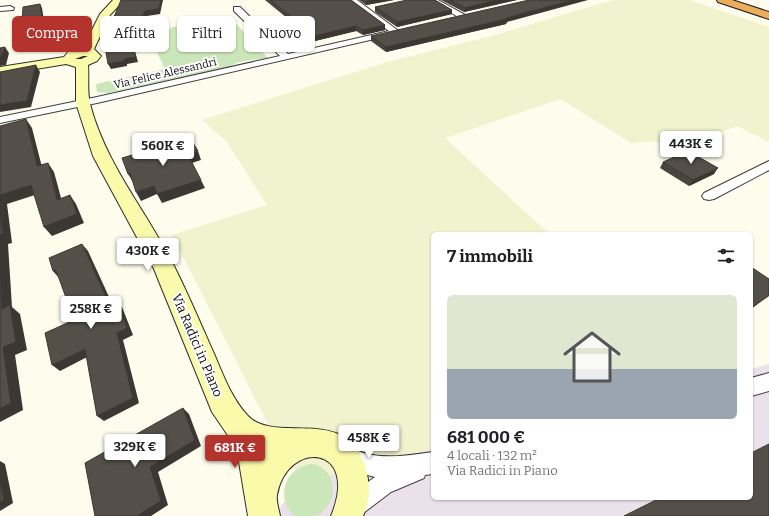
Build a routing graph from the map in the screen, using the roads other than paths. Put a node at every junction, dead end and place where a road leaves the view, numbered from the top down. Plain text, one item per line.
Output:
1 (119, 0) edge
2 (353, 0) edge
3 (433, 0) edge
4 (722, 0) edge
5 (735, 0) edge
6 (10, 8) dead end
7 (0, 9) edge
8 (237, 9) dead end
9 (769, 11) edge
10 (769, 16) edge
11 (448, 20) edge
12 (286, 57) junction
13 (78, 58) junction
14 (0, 71) edge
15 (83, 103) junction
16 (0, 120) edge
17 (769, 165) edge
18 (709, 196) dead end
19 (769, 382) edge
20 (753, 386) edge
21 (239, 427) junction
22 (324, 446) junction
23 (431, 464) edge
24 (431, 465) edge
25 (263, 509) edge
26 (349, 513) edge

1 - 13 street, Via Radici in Piano
2 - 12 street, Via Felice Alessandri
3 - 11 street
4 - 10 highway
5 - 9 highway
6 - 7 street
8 - 12 street
12 - 15 street, Via Felice Alessandri
13 - 14 street
13 - 15 street, Via Radici in Piano
15 - 16 street, Via Felice Alessandri
15 - 21 street, Via Radici in Piano
17 - 18 street
19 - 20 street
21 - 22 street, Via Radici in Piano
21 - 25 street, Via Radici in Piano
22 - 23 street
22 - 25 street, Via Radici in Piano
22 - 26 street
24 - 26 street

